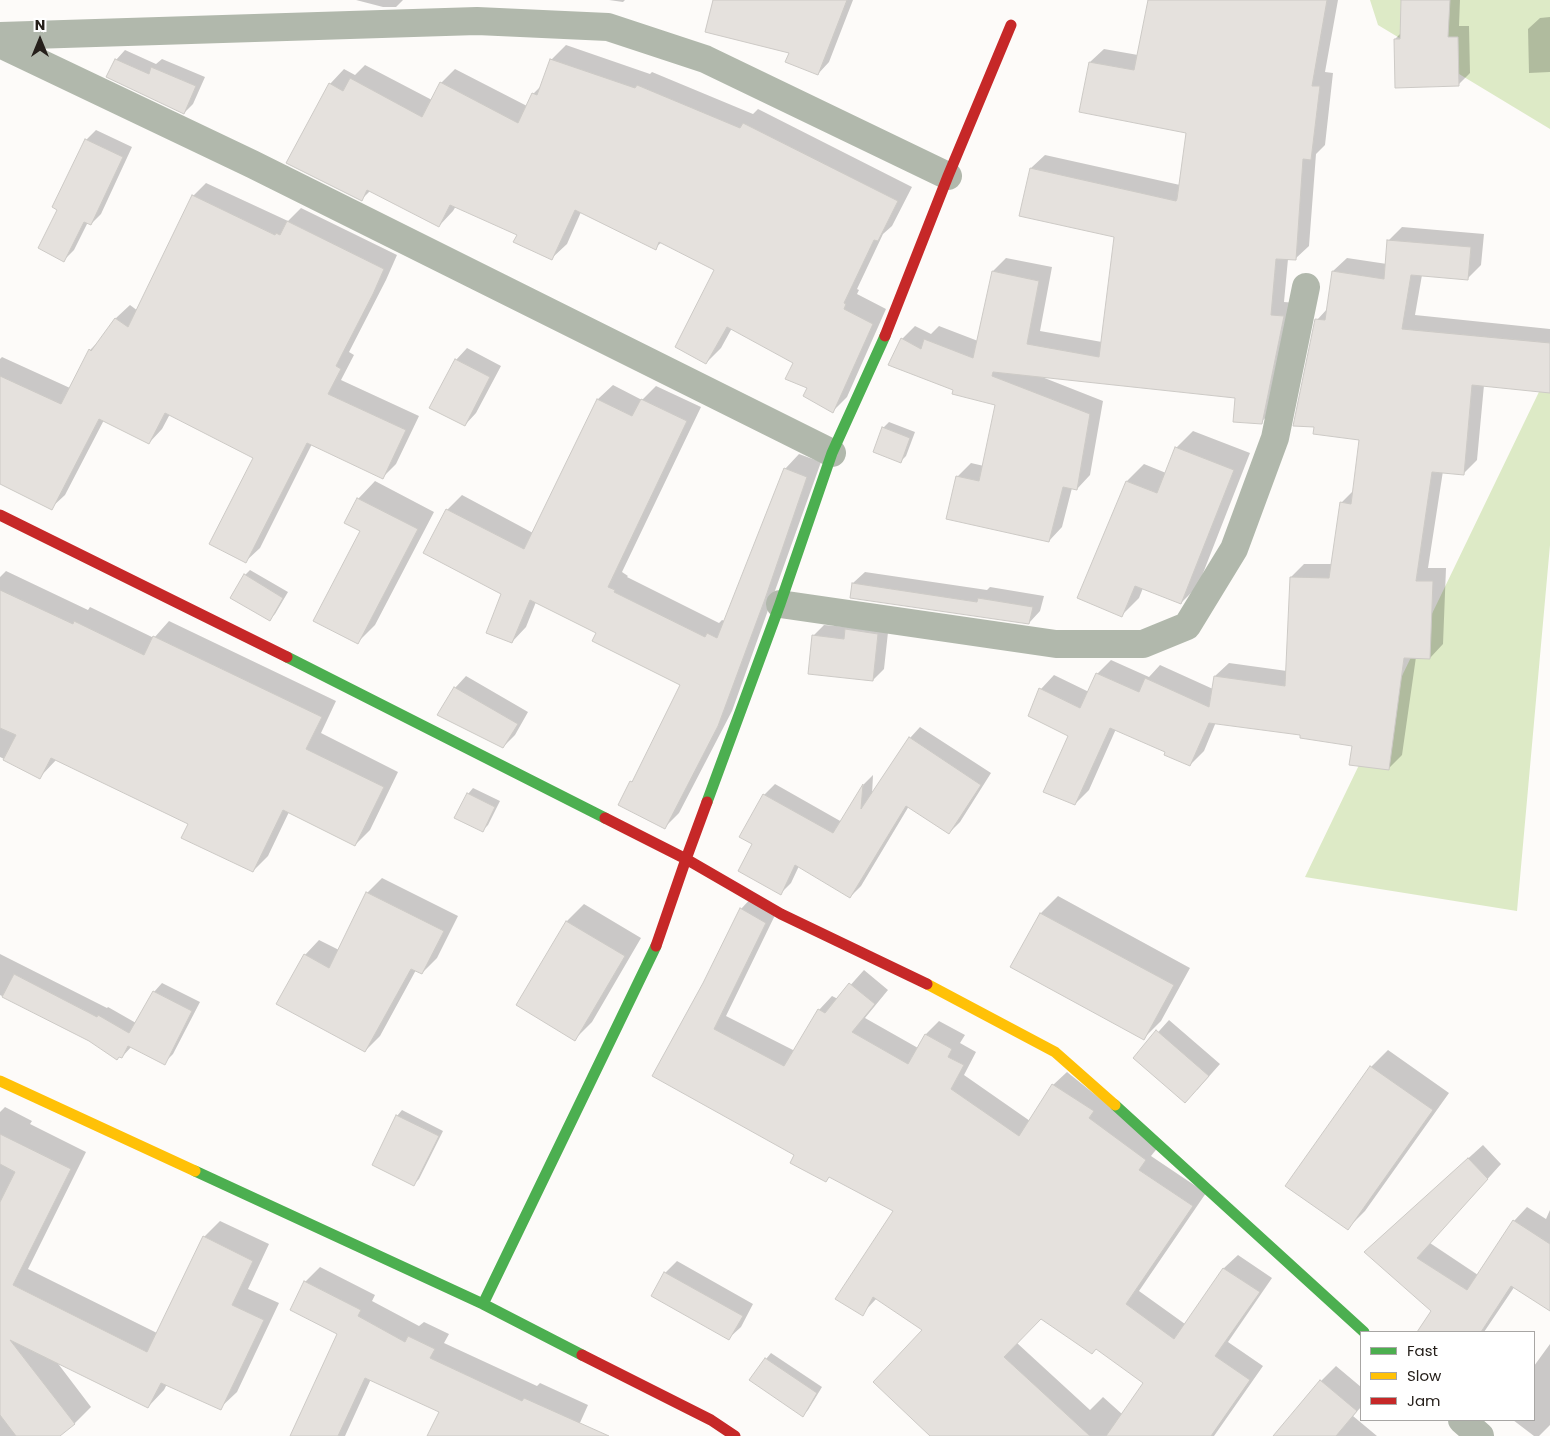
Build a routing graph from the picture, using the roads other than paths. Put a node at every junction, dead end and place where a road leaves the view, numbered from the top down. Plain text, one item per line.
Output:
1 (1011, 25) dead end
2 (0, 36) edge
3 (0, 44) edge
4 (948, 176) junction
5 (1306, 287) dead end
6 (832, 454) junction
7 (0, 515) edge
8 (780, 604) junction
9 (686, 859) junction
10 (0, 1081) edge
11 (483, 1304) junction
12 (1363, 1331) edge
13 (1463, 1421) edge
14 (735, 1436) edge
15 (1480, 1436) edge

1 - 4 street
2 - 4 street
3 - 6 street
4 - 6 street
5 - 8 street
6 - 8 street
7 - 9 street
8 - 9 street
9 - 11 street
9 - 12 street
10 - 11 street
11 - 14 street
13 - 15 street

